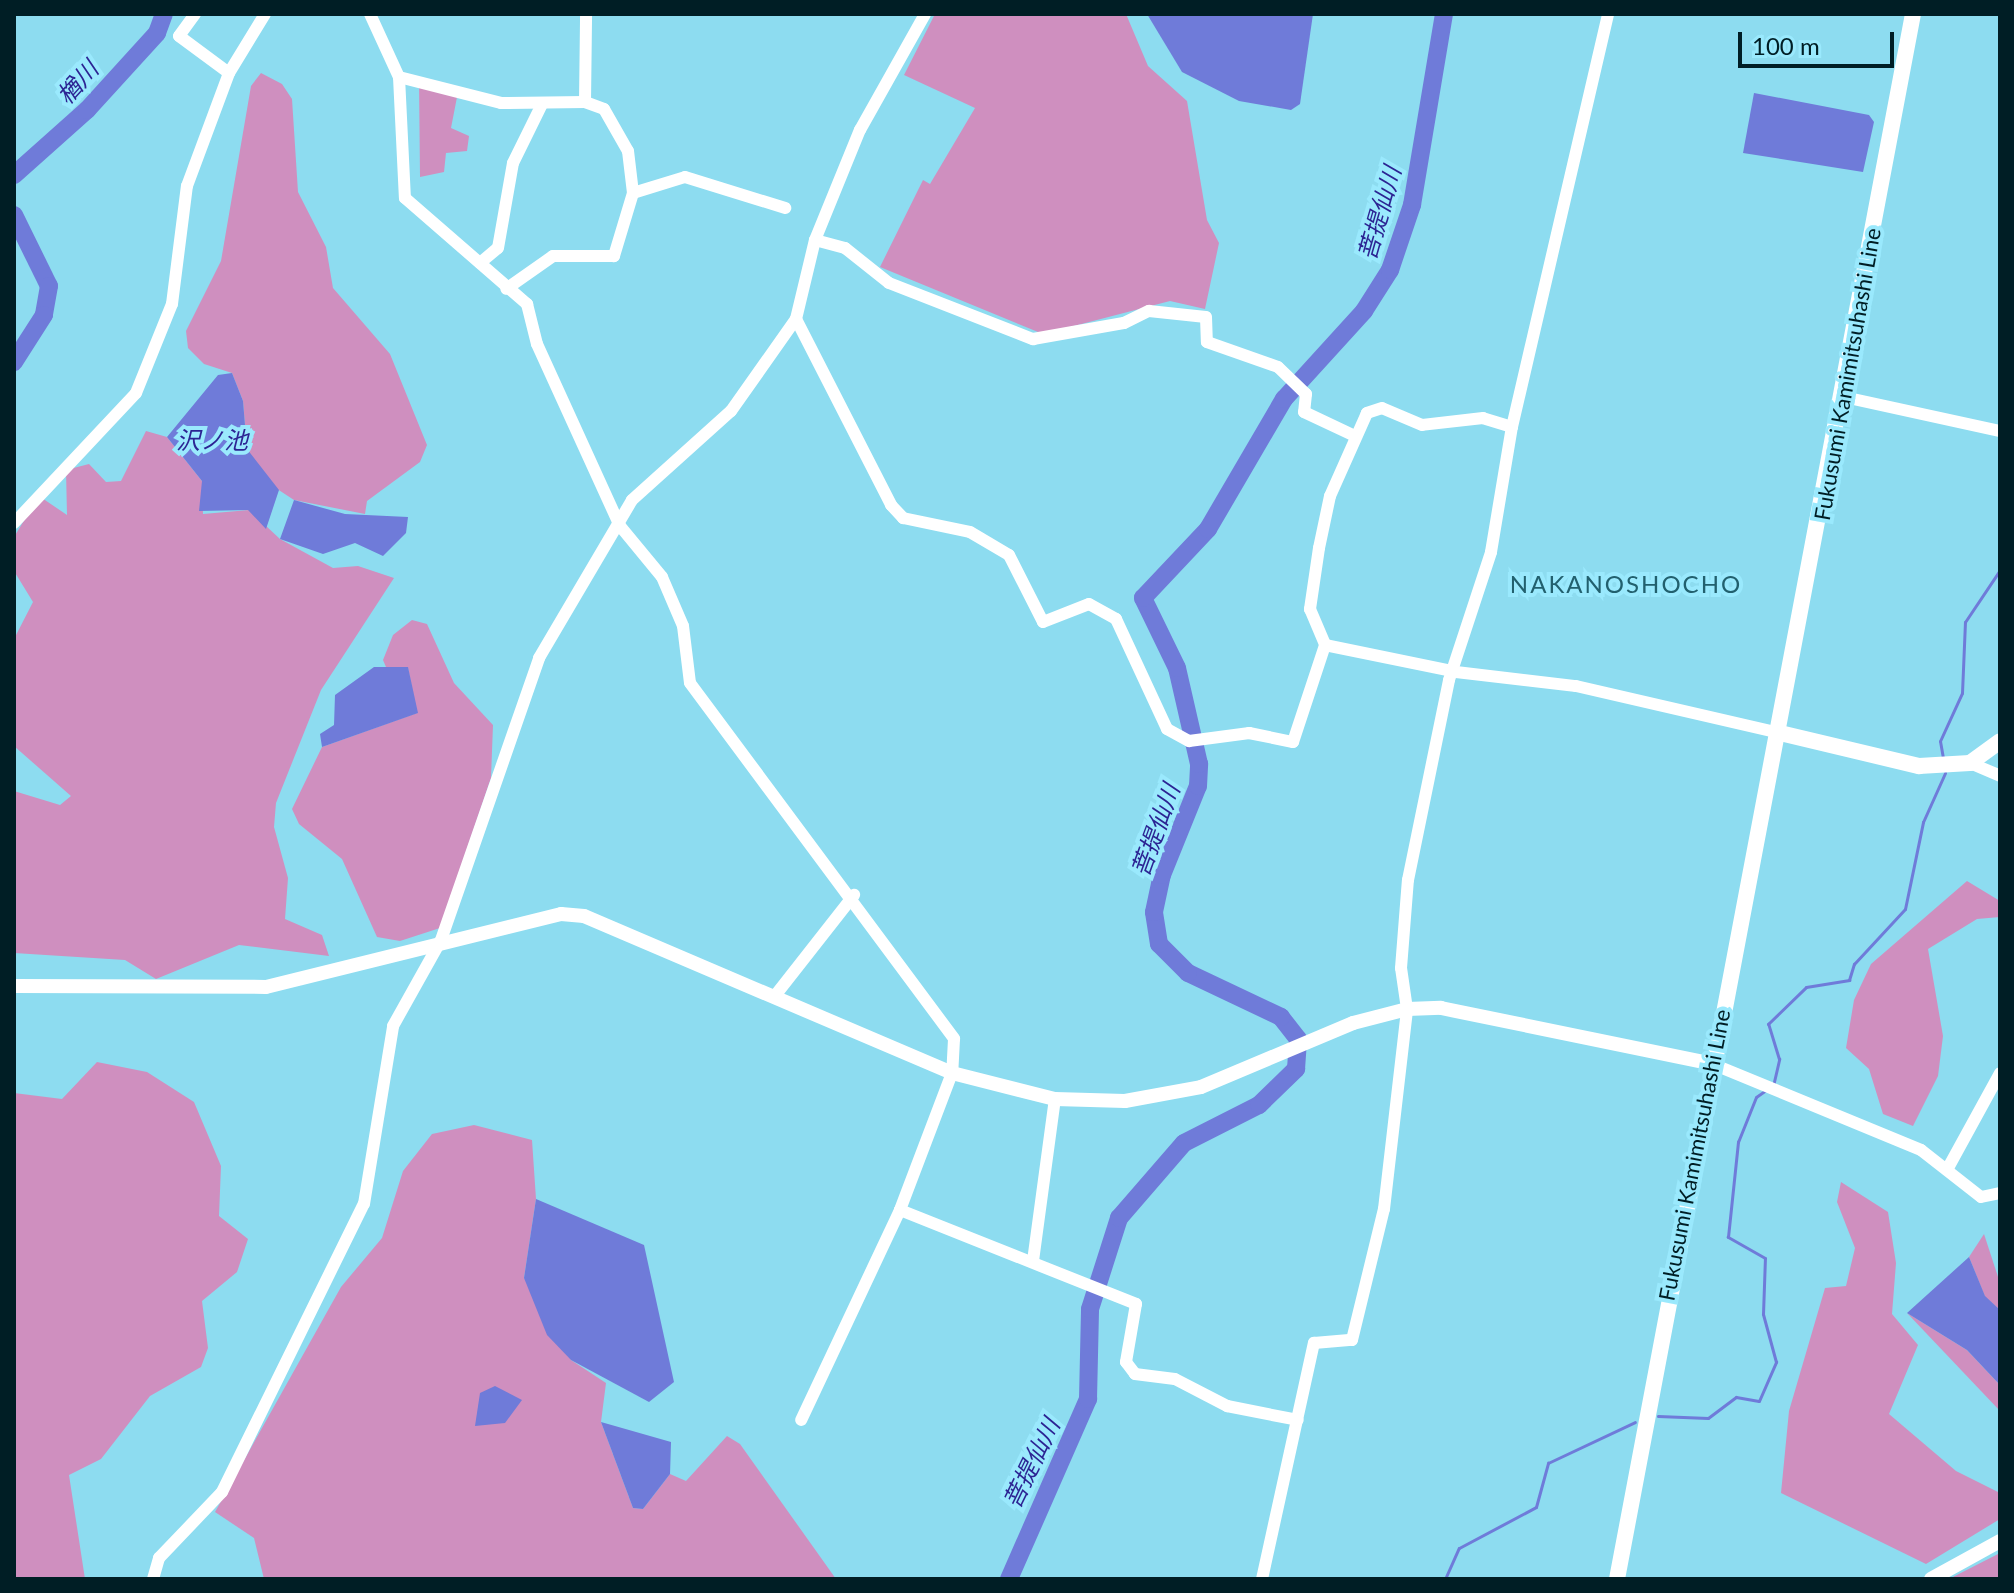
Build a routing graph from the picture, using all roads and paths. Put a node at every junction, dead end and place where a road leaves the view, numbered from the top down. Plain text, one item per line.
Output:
1 (195, 14) edge
2 (265, 14) edge
3 (370, 14) edge
4 (586, 14) edge
5 (925, 14) edge
6 (1608, 14) edge
7 (1913, 14) edge
8 (229, 73) junction
9 (399, 77) junction
10 (585, 102) junction
11 (541, 106) junction
12 (633, 193) junction
13 (785, 208) dead end
14 (815, 240) junction
15 (480, 263) junction
16 (506, 289) junction
17 (796, 319) junction
18 (1844, 397) junction
19 (1512, 427) junction
20 (2000, 431) edge
21 (1355, 436) junction
22 (14, 523) edge
23 (620, 526) junction
24 (1325, 645) junction
25 (1456, 672) junction
26 (1780, 733) junction
27 (2000, 741) edge
28 (1970, 763) junction
29 (2000, 776) edge
30 (854, 895) junction
31 (441, 940) junction
32 (14, 986) edge
33 (774, 997) junction
34 (1407, 1009) junction
35 (1710, 1063) junction
36 (952, 1073) junction
37 (2000, 1073) edge
38 (1055, 1099) junction
39 (1948, 1168) junction
40 (2000, 1193) edge
41 (900, 1210) junction
42 (1033, 1261) junction
43 (801, 1420) dead end
44 (1298, 1420) junction
45 (2000, 1541) edge
46 (153, 1579) edge
47 (1262, 1579) edge
48 (1617, 1579) edge
49 (1931, 1579) edge

1 - 8 street
2 - 8 street
3 - 9 street
4 - 10 street
5 - 14 street
6 - 19 street
7 - 18 main road, Fukusumi Kamimitsuhashi Line
8 - 22 street
9 - 11 street
9 - 15 street
10 - 11 street
10 - 12 street
11 - 15 street
12 - 13 street
12 - 16 street
14 - 17 street
14 - 21 street
15 - 16 street
16 - 23 street
17 - 23 street
17 - 24 street
18 - 20 street
18 - 26 main road, Fukusumi Kamimitsuhashi Line
19 - 21 street
19 - 25 street
21 - 24 street
23 - 30 street
23 - 31 street
24 - 25 street
25 - 26 street
25 - 34 street
26 - 28 main road
26 - 35 main road, Fukusumi Kamimitsuhashi Line
27 - 28 main road
28 - 29 street
30 - 33 street
30 - 36 street
31 - 32 street
31 - 33 street
31 - 46 street
33 - 36 street
34 - 35 street
34 - 38 street
34 - 44 street
35 - 39 street
35 - 48 main road, Fukusumi Kamimitsuhashi Line
36 - 38 street
36 - 41 street
37 - 39 street
38 - 42 street
39 - 40 street
41 - 42 street
41 - 43 street
42 - 44 street
44 - 47 street
45 - 49 street

